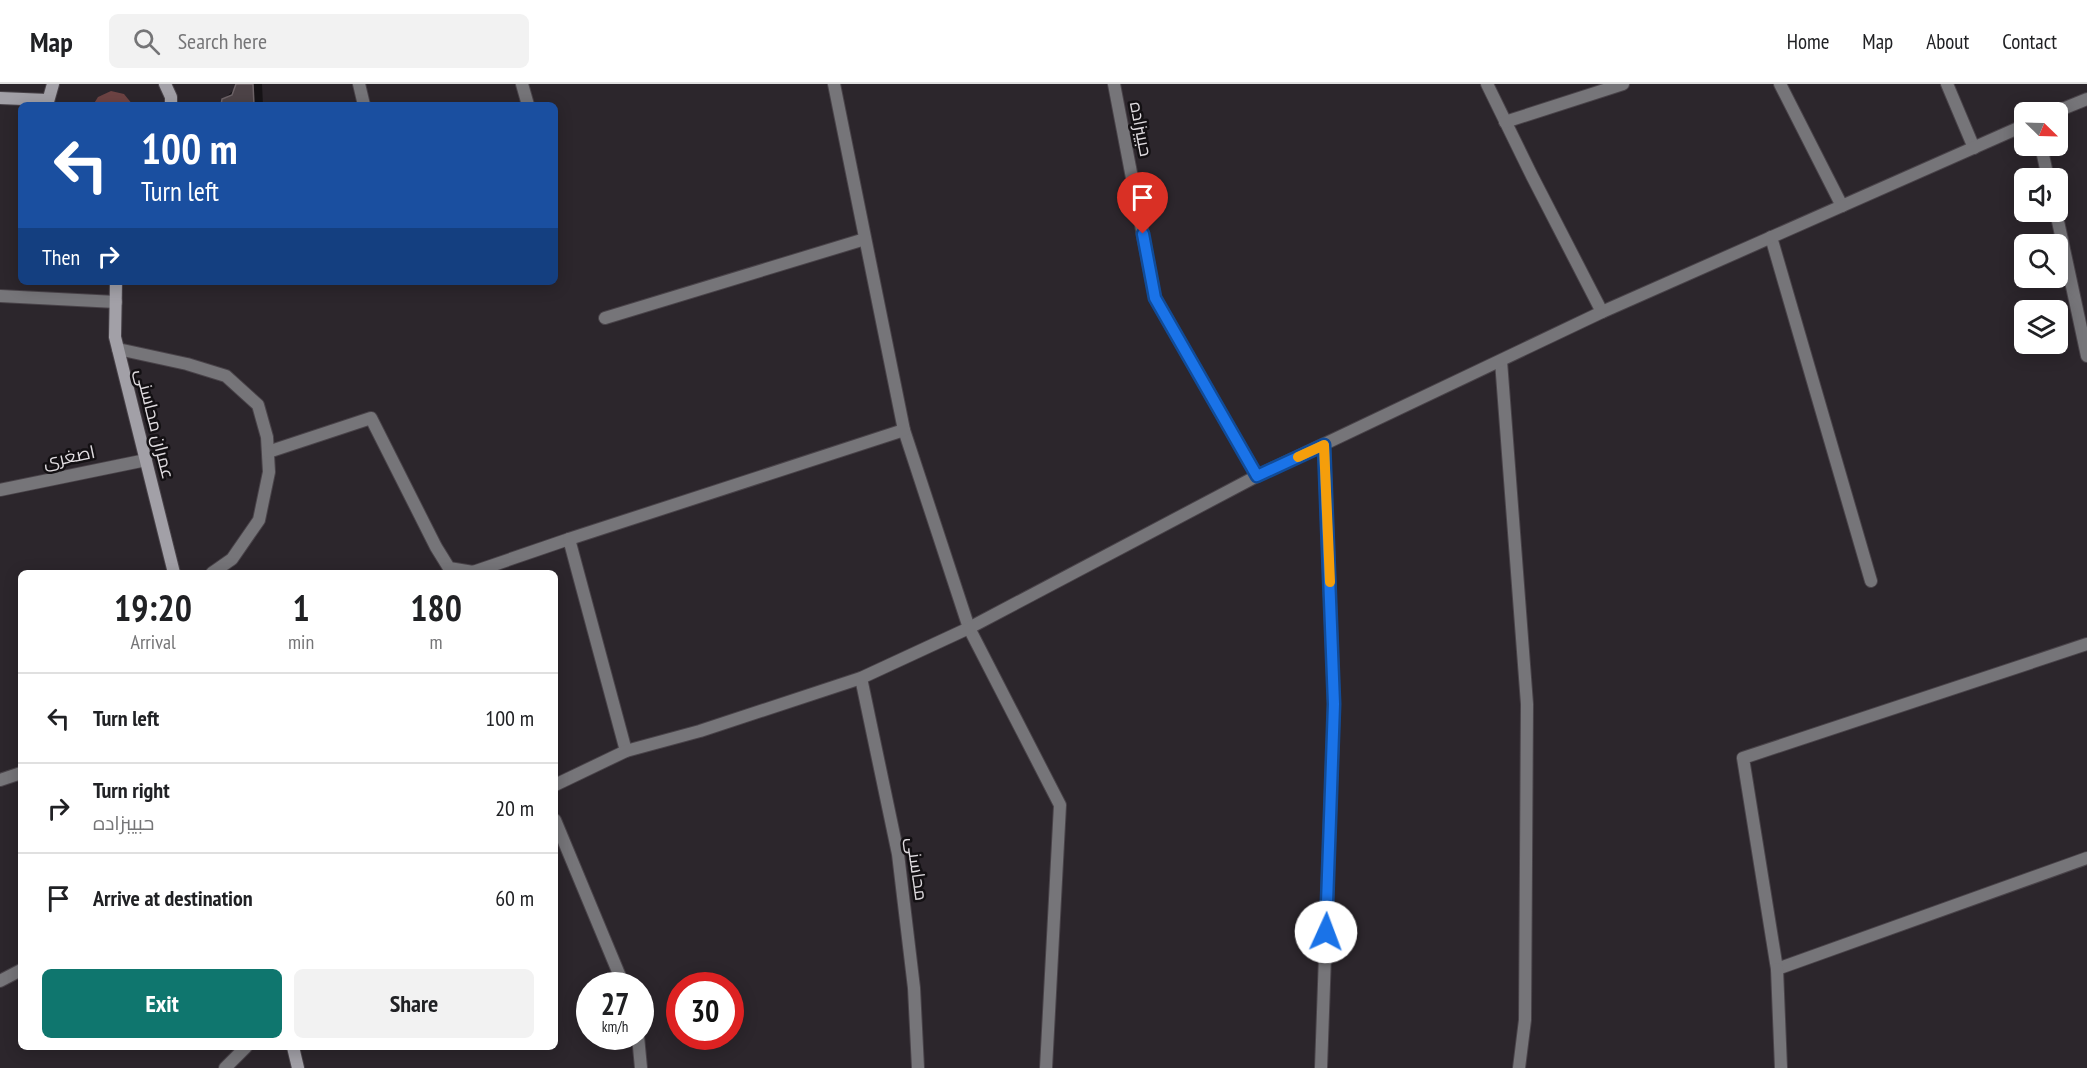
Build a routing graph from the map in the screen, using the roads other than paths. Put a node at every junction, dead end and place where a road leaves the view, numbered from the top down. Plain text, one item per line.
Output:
1 (53, 84) edge
2 (165, 84) edge
3 (358, 84) edge
4 (522, 84) edge
5 (834, 84) edge
6 (1114, 84) edge
7 (1487, 84) edge
8 (1623, 84) edge
9 (1780, 84) edge
10 (1947, 84) edge
11 (0, 98) edge
12 (2087, 99) edge
13 (47, 102) edge
14 (171, 102) edge
15 (363, 102) edge
16 (527, 102) edge
17 (2068, 107) edge
18 (1505, 122) junction
19 (2014, 130) edge
20 (1974, 148) junction
21 (1842, 206) junction
22 (2058, 222) edge
23 (1771, 237) junction
24 (865, 239) junction
25 (116, 285) edge
26 (0, 296) edge
27 (116, 302) junction
28 (1602, 312) junction
29 (605, 318) dead end
30 (118, 349) junction
31 (2087, 356) edge
32 (1501, 361) junction
33 (904, 430) junction
34 (1324, 445) junction
35 (268, 452) junction
36 (146, 460) junction
37 (1257, 476) junction
38 (0, 490) edge
39 (569, 539) junction
40 (173, 570) edge
41 (216, 570) edge
42 (461, 570) edge
43 (479, 570) edge
44 (1871, 581) dead end
45 (969, 628) junction
46 (2087, 644) edge
47 (861, 678) junction
48 (626, 751) junction
49 (18, 774) edge
50 (0, 780) edge
51 (558, 784) edge
52 (558, 827) edge
53 (2087, 858) edge
54 (1778, 969) junction
55 (18, 972) edge
56 (618, 972) edge
57 (0, 981) edge
58 (243, 1050) edge
59 (294, 1050) edge
60 (639, 1050) edge
61 (225, 1068) edge
62 (298, 1068) edge
63 (641, 1068) edge
64 (918, 1068) edge
65 (1046, 1068) edge
66 (1322, 1068) edge
67 (1520, 1068) edge
68 (1781, 1068) edge

1 - 13 street
2 - 14 street
3 - 15 street
4 - 16 street
5 - 24 street
6 - 37 street, حبیبزاده
7 - 18 street
8 - 18 street
9 - 21 street
10 - 20 street
11 - 13 street
12 - 17 street
18 - 28 street
19 - 20 street
20 - 21 street
21 - 23 street
22 - 31 street
23 - 28 street
23 - 44 street
24 - 29 street
24 - 33 street
25 - 27 street, عمران محاسنی
26 - 27 street
27 - 30 street, عمران محاسنی
28 - 32 street
30 - 35 street
30 - 36 street, عمران محاسنی
32 - 34 street
32 - 67 street
33 - 39 street
33 - 45 street
34 - 37 street
34 - 66 street
35 - 41 street
35 - 42 street
36 - 38 street, اصغری
36 - 40 street, عمران محاسنی
37 - 45 street
39 - 43 street
39 - 48 street
45 - 47 street
45 - 65 street
46 - 54 street
47 - 48 street
47 - 64 street, محاسنی
48 - 51 street
49 - 50 street
52 - 56 street
53 - 54 street
54 - 68 street
55 - 57 street
58 - 61 street
59 - 62 street
60 - 63 street

